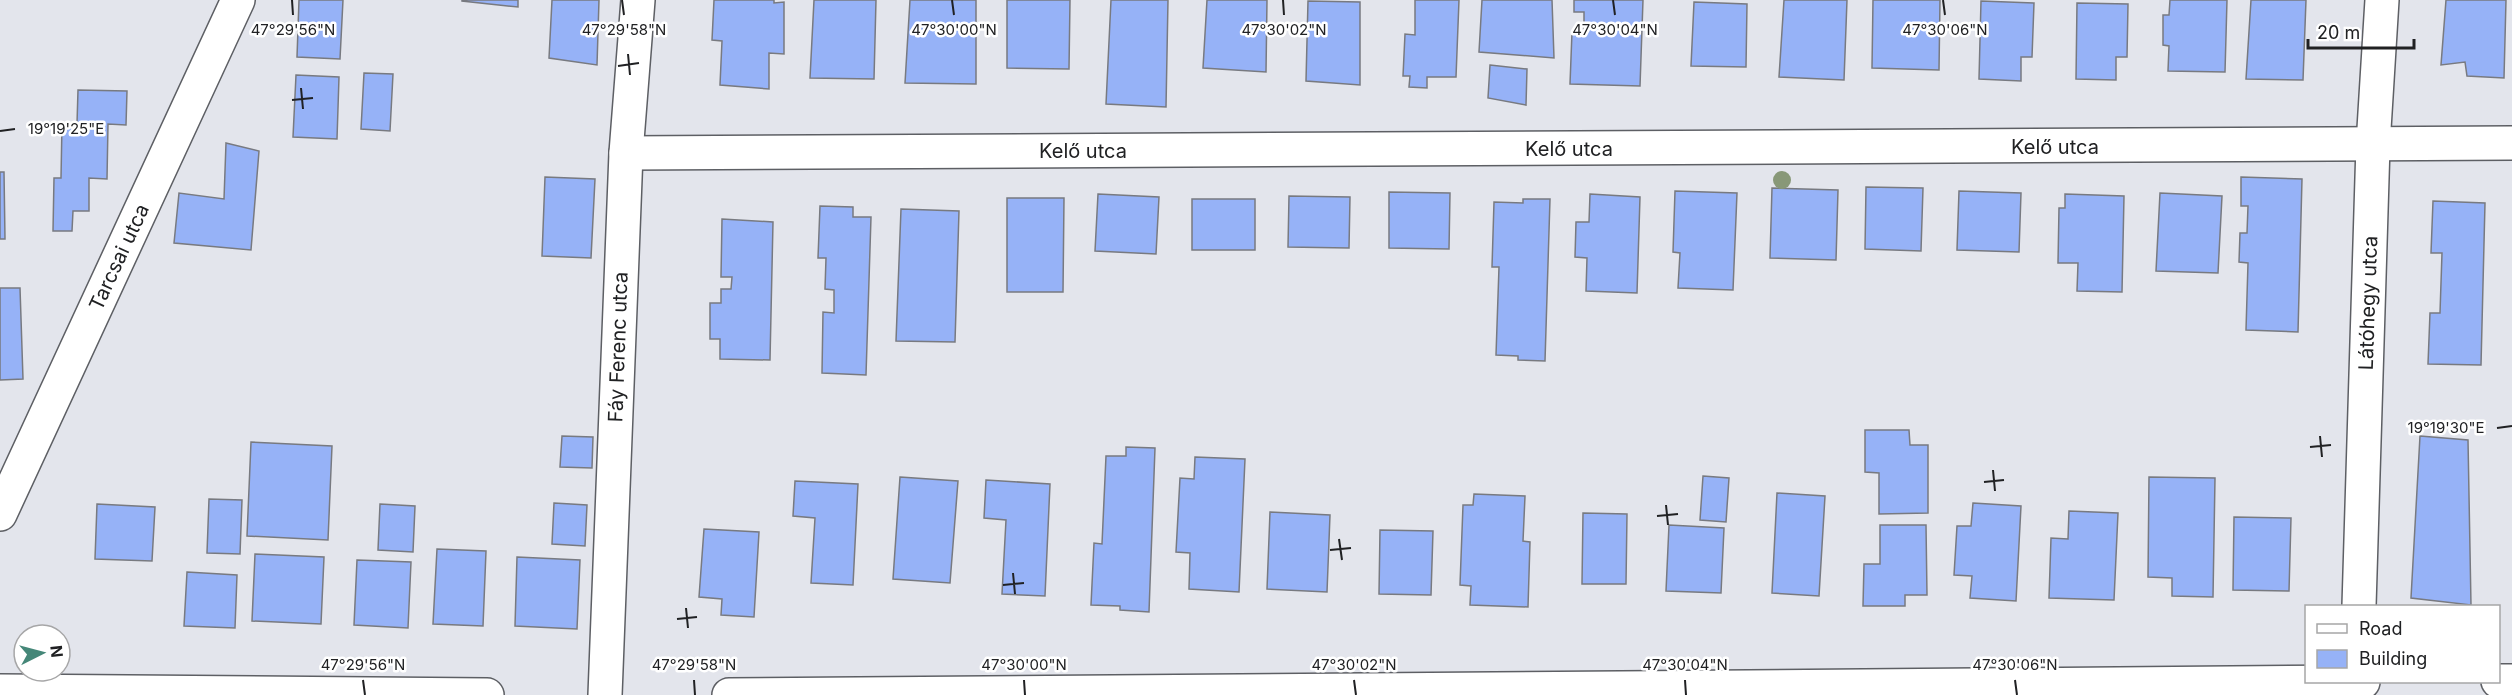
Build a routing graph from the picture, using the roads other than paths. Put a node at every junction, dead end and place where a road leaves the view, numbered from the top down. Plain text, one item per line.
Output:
1 (238, 0) edge
2 (638, 0) edge
3 (2382, 0) edge
4 (2512, 143) edge
5 (2373, 145) junction
6 (626, 153) junction
7 (0, 513) edge
8 (2359, 605) edge
9 (2305, 682) edge
10 (0, 691) edge
11 (487, 695) edge
12 (605, 695) edge
13 (729, 695) edge

1 - 7 street, Tarcsai utca
2 - 6 street, Fáy Ferenc utca
3 - 5 street, Látóhegy utca
4 - 5 street, Kelő utca
5 - 6 street, Kelő utca
5 - 8 street, Látóhegy utca
6 - 12 street, Fáy Ferenc utca
9 - 13 street
10 - 11 street

